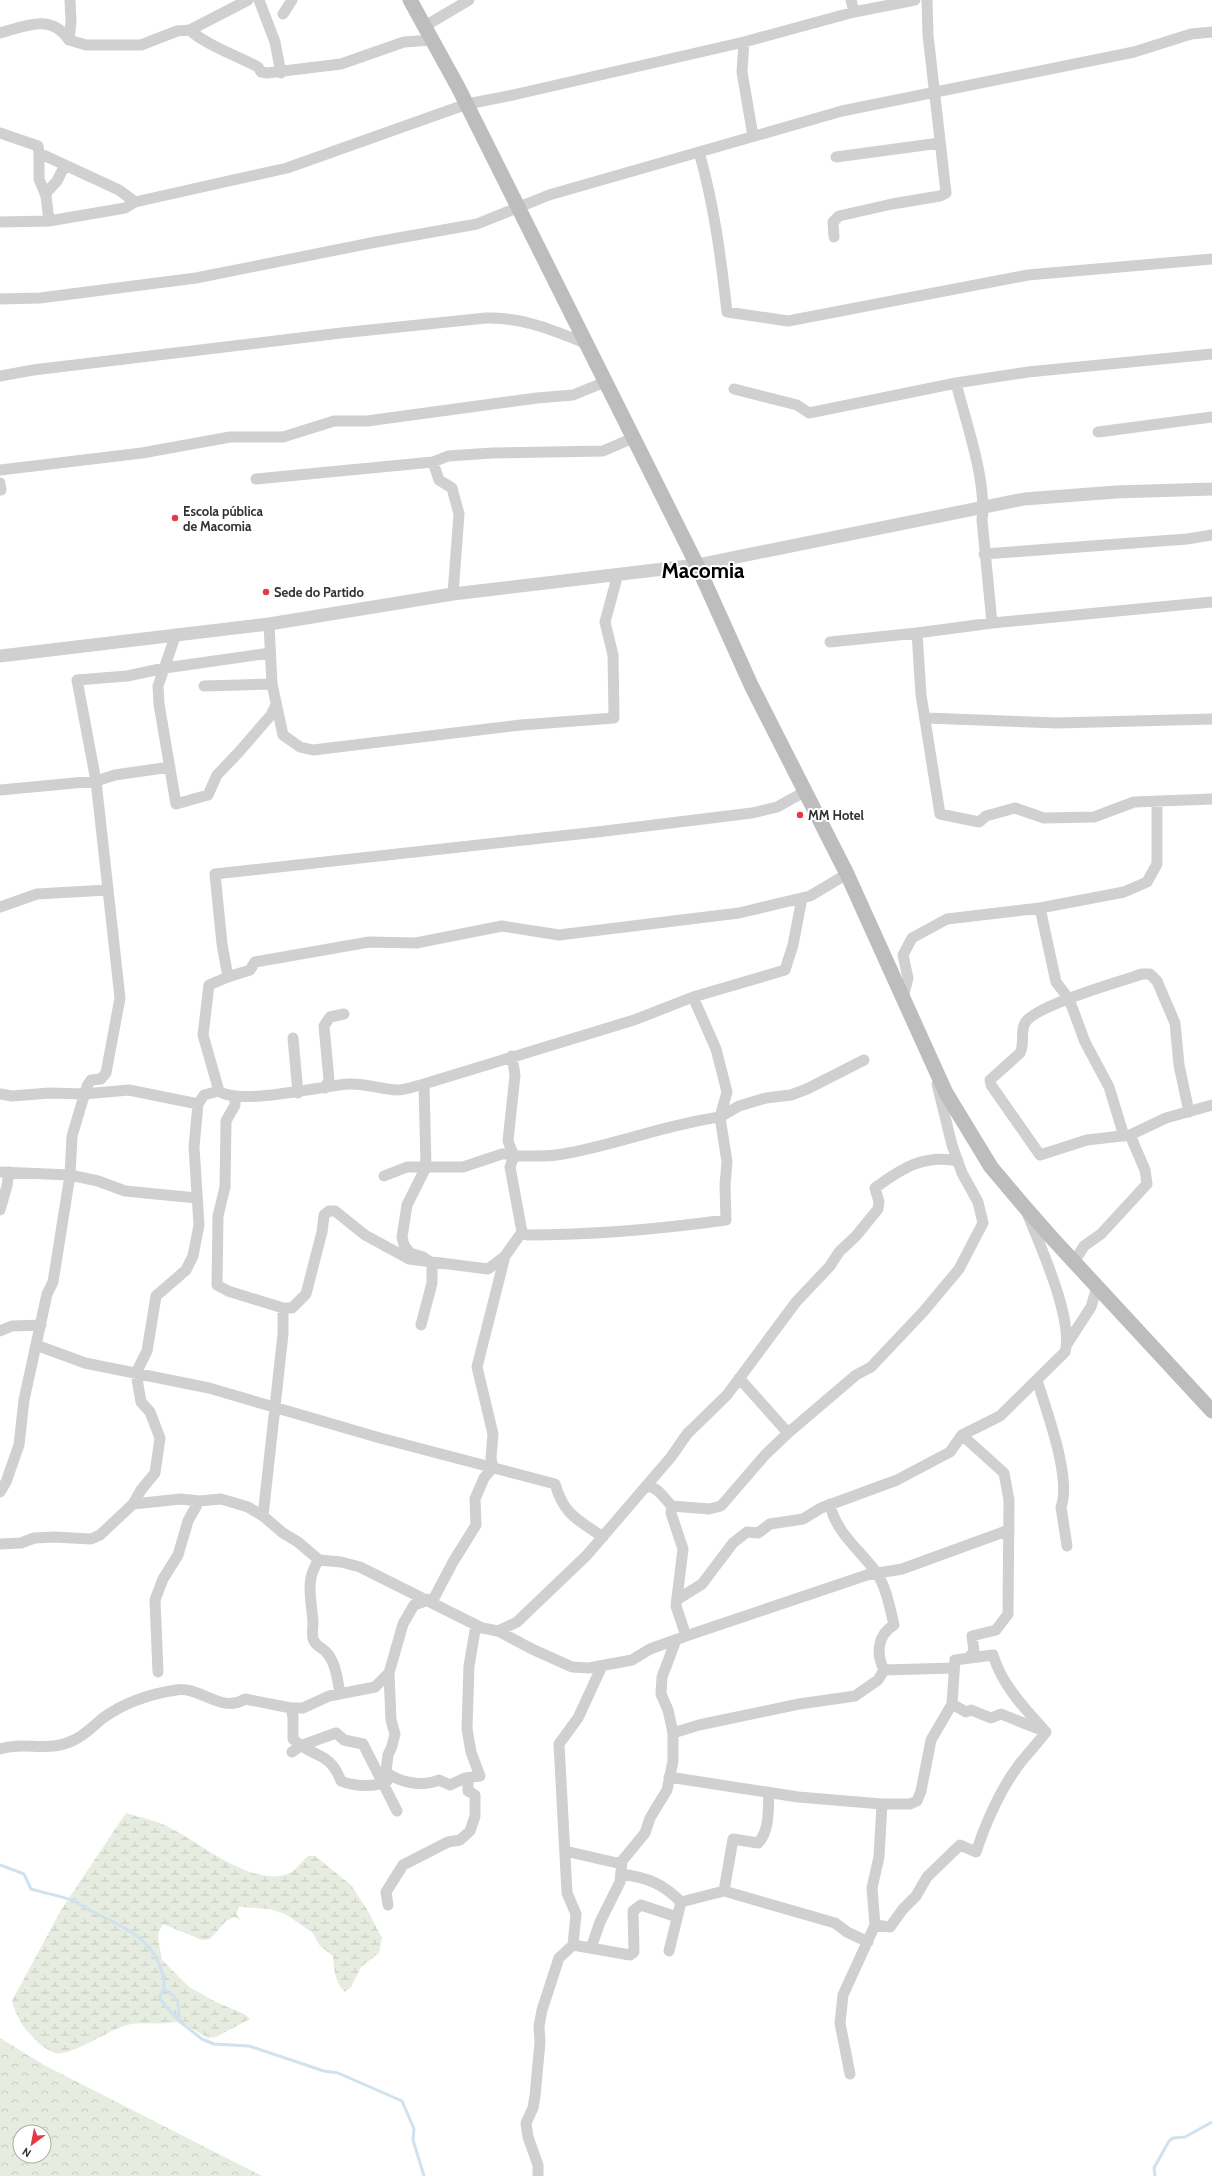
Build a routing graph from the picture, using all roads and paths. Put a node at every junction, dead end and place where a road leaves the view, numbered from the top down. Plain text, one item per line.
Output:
1 (70, 0) edge
2 (248, 0) edge
3 (259, 0) edge
4 (292, 0) edge
5 (410, 0) edge
6 (468, 0) edge
7 (851, 0) edge
8 (915, 0) edge
9 (927, 0) edge
10 (854, 12) junction
11 (282, 14) dead end
12 (425, 26) junction
13 (190, 30) junction
14 (1212, 32) edge
15 (0, 33) edge
16 (69, 40) junction
17 (432, 40) junction
18 (744, 42) junction
19 (281, 72) junction
20 (934, 92) junction
21 (467, 104) junction
22 (0, 133) edge
23 (753, 136) junction
24 (940, 143) junction
25 (699, 152) junction
26 (39, 153) junction
27 (836, 157) dead end
28 (65, 165) junction
29 (45, 194) junction
30 (135, 202) junction
31 (518, 206) junction
32 (49, 220) junction
33 (0, 222) edge
34 (834, 238) dead end
35 (1212, 259) edge
36 (0, 299) edge
37 (585, 343) junction
38 (1212, 354) edge
39 (0, 376) edge
40 (605, 382) junction
41 (956, 384) junction
42 (734, 388) dead end
43 (1212, 417) edge
44 (1098, 432) dead end
45 (633, 438) junction
46 (433, 462) junction
47 (0, 470) edge
48 (256, 479) dead end
49 (1212, 489) edge
50 (984, 507) junction
51 (1212, 535) edge
52 (984, 554) junction
53 (698, 565) junction
54 (618, 574) junction
55 (453, 594) junction
56 (1212, 602) edge
57 (269, 624) junction
58 (992, 624) junction
59 (917, 633) junction
60 (176, 634) junction
61 (830, 642) dead end
62 (270, 653) junction
63 (0, 656) edge
64 (165, 668) junction
65 (272, 684) junction
66 (204, 686) dead end
67 (276, 705) junction
68 (926, 718) junction
69 (1212, 719) edge
70 (170, 767) junction
71 (96, 782) junction
72 (0, 790) edge
73 (806, 791) junction
74 (1212, 799) edge
75 (1158, 801) junction
76 (847, 874) junction
77 (108, 890) junction
78 (802, 898) junction
79 (0, 907) edge
80 (1040, 908) junction
81 (228, 977) junction
82 (693, 997) junction
83 (903, 998) junction
84 (1069, 999) junction
85 (344, 1014) dead end
86 (293, 1038) dead end
87 (512, 1056) junction
88 (864, 1060) dead end
89 (935, 1069) junction
90 (424, 1084) junction
91 (325, 1088) junction
92 (219, 1091) junction
93 (298, 1093) junction
94 (0, 1094) edge
95 (84, 1094) junction
96 (235, 1096) junction
97 (198, 1104) junction
98 (1212, 1105) edge
99 (1189, 1112) junction
100 (720, 1118) junction
101 (1127, 1135) junction
102 (514, 1156) junction
103 (958, 1161) junction
104 (426, 1167) junction
105 (4, 1172) edge
106 (70, 1176) junction
107 (384, 1176) dead end
108 (197, 1198) junction
109 (1023, 1205) junction
110 (0, 1210) edge
111 (522, 1232) junction
112 (505, 1256) junction
113 (1074, 1262) junction
114 (432, 1263) junction
115 (1097, 1287) junction
116 (1111, 1302) junction
117 (283, 1308) junction
118 (1091, 1308) junction
119 (41, 1325) junction
120 (421, 1325) dead end
121 (0, 1331) edge
122 (1067, 1344) junction
123 (36, 1345) junction
124 (136, 1373) junction
125 (739, 1378) junction
126 (1037, 1380) junction
127 (274, 1405) junction
128 (1212, 1411) edge
129 (788, 1433) junction
130 (962, 1435) junction
131 (493, 1466) junction
132 (646, 1486) junction
133 (0, 1492) edge
134 (199, 1500) junction
135 (133, 1504) junction
136 (830, 1504) junction
137 (672, 1506) junction
138 (263, 1516) junction
139 (1009, 1530) junction
140 (603, 1536) junction
141 (0, 1544) edge
142 (1067, 1546) dead end
143 (319, 1560) junction
144 (877, 1574) junction
145 (678, 1599) junction
146 (427, 1600) junction
147 (476, 1625) junction
148 (498, 1631) junction
149 (681, 1638) junction
150 (969, 1658) junction
151 (602, 1666) junction
152 (954, 1668) junction
153 (884, 1670) junction
154 (158, 1672) dead end
155 (389, 1673) junction
156 (340, 1694) junction
157 (952, 1704) junction
158 (291, 1708) junction
159 (1046, 1732) junction
160 (672, 1733) junction
161 (0, 1749) edge
162 (296, 1749) junction
163 (393, 1777) junction
164 (669, 1777) junction
165 (468, 1778) junction
166 (382, 1784) junction
167 (768, 1793) junction
168 (882, 1804) junction
169 (397, 1811) dead end
170 (565, 1851) junction
171 (622, 1861) junction
172 (622, 1874) junction
173 (724, 1891) junction
174 (680, 1902) junction
175 (388, 1906) dead end
176 (677, 1917) junction
177 (875, 1925) junction
178 (868, 1942) junction
179 (573, 1945) junction
180 (591, 1948) junction
181 (669, 1950) dead end
182 (850, 2074) dead end
183 (538, 2176) edge

1 - 16 street
2 - 13 street
3 - 19 street
4 - 11 street
5 - 12 main road
6 - 12 street
7 - 10 street
8 - 10 street
9 - 20 street
10 - 18 street
12 - 17 main road
13 - 16 street
13 - 19 street
14 - 20 street
15 - 16 street
17 - 19 street
17 - 21 main road
18 - 21 street
18 - 23 street
20 - 23 street
20 - 24 street
21 - 30 street
21 - 31 main road
22 - 26 street
23 - 25 street
24 - 27 street
24 - 34 street
25 - 31 street
25 - 35 street
26 - 28 street
26 - 29 street
28 - 29 street
28 - 30 street
29 - 32 street
30 - 32 street
31 - 36 street
31 - 37 main road
32 - 33 street
37 - 39 street
37 - 40 main road
38 - 41 street
40 - 45 main road
40 - 47 street
41 - 42 street
41 - 50 street
43 - 44 street
45 - 46 street
45 - 53 main road
46 - 48 street
46 - 55 street
49 - 50 street
50 - 52 street
50 - 53 street
51 - 52 street
52 - 58 street
53 - 54 street
53 - 73 main road
54 - 55 street
54 - 67 street
55 - 57 street
56 - 58 street
57 - 60 street
57 - 62 street
58 - 59 street
59 - 61 street
59 - 68 street
60 - 63 street
60 - 64 street
62 - 64 street
62 - 65 street
64 - 70 street
64 - 71 street
65 - 66 street
65 - 67 street
67 - 70 street
68 - 69 street
68 - 75 street
70 - 71 street
71 - 72 street
71 - 77 street
73 - 76 main road
73 - 81 street
74 - 75 street
75 - 80 street
76 - 78 street
76 - 83 main road
77 - 79 street
77 - 95 street
78 - 81 street
78 - 82 street
80 - 83 street
80 - 84 street
81 - 92 street
82 - 87 street
82 - 100 street
83 - 89 main road
84 - 99 street
84 - 101 street
84 - 101 street
85 - 91 street
86 - 93 street
87 - 90 street
87 - 102 street
88 - 100 street
89 - 103 street
89 - 109 main road
90 - 91 street
90 - 104 street
91 - 93 street
92 - 96 street
92 - 97 street
93 - 96 street
94 - 95 street
95 - 97 street
95 - 106 street
96 - 117 street
97 - 108 street
98 - 99 street
99 - 101 street
100 - 102 street
100 - 111 street
101 - 113 street
102 - 104 street
102 - 111 street
103 - 125 street
103 - 129 street
104 - 107 street
104 - 114 street
105 - 106 street
105 - 110 street
106 - 108 street
106 - 119 street
108 - 124 street
109 - 113 main road
109 - 122 street
111 - 112 street
112 - 114 street
112 - 131 street
113 - 115 main road
114 - 117 street
114 - 120 street
115 - 116 main road
115 - 118 street
116 - 118 street
116 - 128 main road
117 - 127 street
118 - 122 street
119 - 121 street
119 - 123 street
122 - 126 street
123 - 124 street
123 - 133 street
124 - 127 street
124 - 135 street
125 - 129 street
125 - 132 street
126 - 130 street
126 - 142 street
127 - 131 street
127 - 138 street
129 - 137 street
130 - 136 street
130 - 139 street
131 - 140 street
131 - 146 street
132 - 137 street
132 - 140 street
134 - 135 street
134 - 138 street
134 - 154 street
135 - 141 street
136 - 144 street
136 - 145 street
137 - 145 street
138 - 143 street
139 - 144 street
139 - 150 street
140 - 148 street
143 - 146 street
143 - 156 street
144 - 149 street
144 - 153 street
145 - 149 street
146 - 147 street
146 - 155 street
147 - 148 street
147 - 165 street
148 - 151 street
149 - 151 street
149 - 160 street
150 - 152 street
150 - 159 street
151 - 170 street
152 - 153 street
152 - 157 street
153 - 160 street
155 - 156 street
155 - 163 street
156 - 158 street
157 - 159 street
157 - 168 street
158 - 161 street
158 - 162 street
159 - 177 street
160 - 164 street
162 - 166 street
162 - 166 street
163 - 165 street
163 - 166 street
164 - 167 street
164 - 171 street
165 - 175 street
166 - 169 street
167 - 168 street
167 - 173 street
168 - 177 street
170 - 171 street
170 - 179 street
171 - 172 street
172 - 174 street
172 - 180 street
173 - 174 street
173 - 178 street
174 - 176 street
176 - 180 street
176 - 181 street
177 - 178 street
178 - 182 street
179 - 180 street
179 - 183 street

